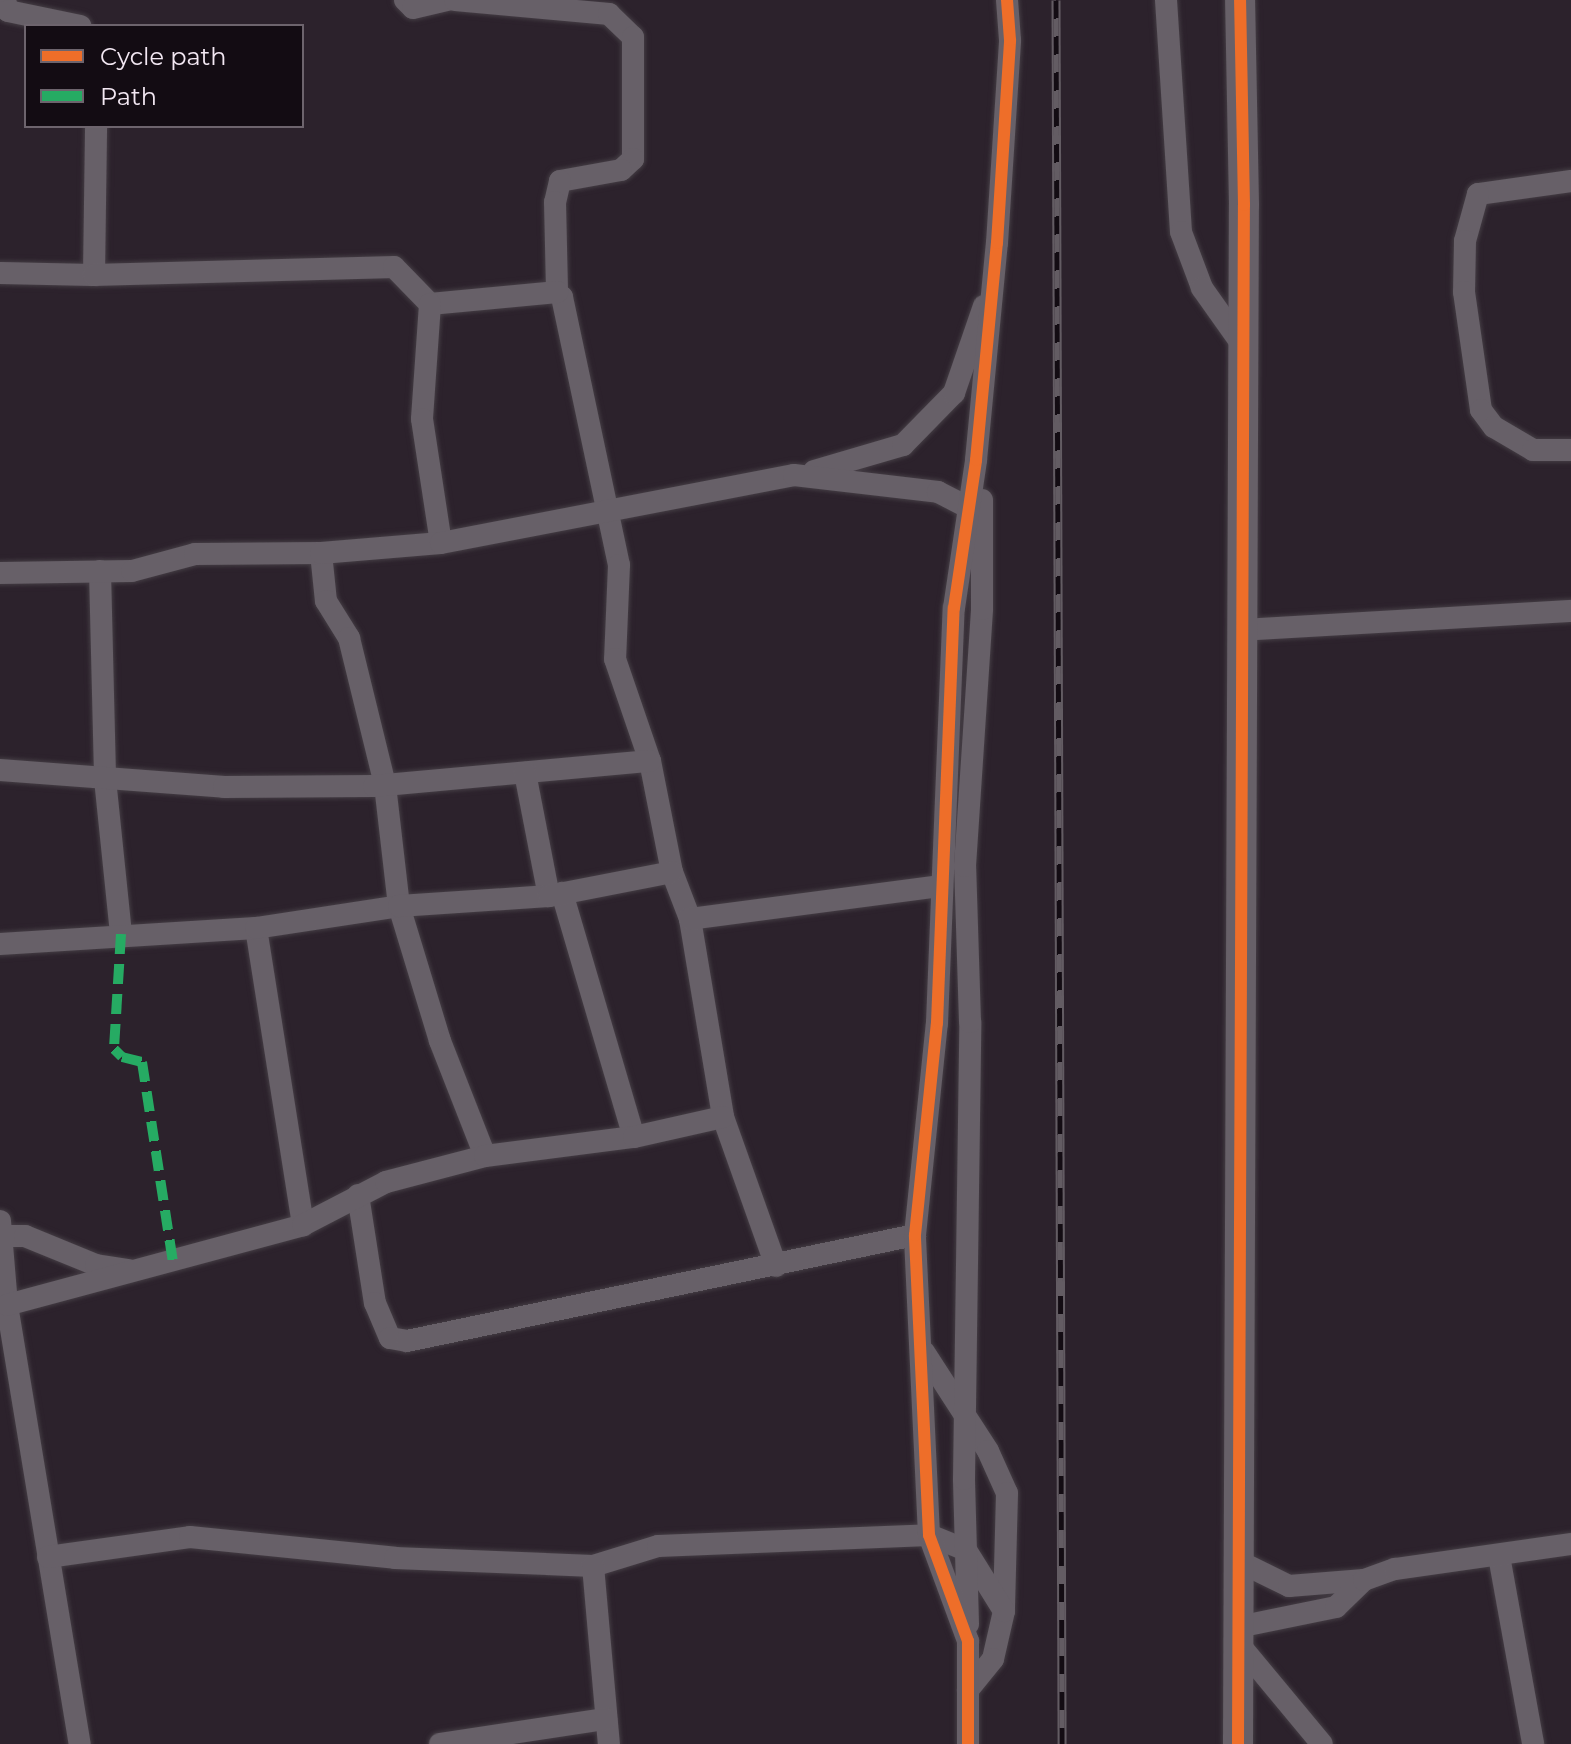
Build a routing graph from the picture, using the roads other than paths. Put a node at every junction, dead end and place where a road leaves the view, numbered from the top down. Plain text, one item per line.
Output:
1 (405, 0) edge
2 (448, 0) edge
3 (455, 0) edge
4 (1007, 0) edge
5 (1166, 0) edge
6 (1240, 0) edge
7 (4, 7) edge
8 (72, 24) edge
9 (96, 128) edge
10 (1571, 181) edge
11 (0, 273) edge
12 (94, 275) junction
13 (994, 282) junction
14 (557, 292) junction
15 (430, 304) junction
16 (1243, 346) junction
17 (1571, 450) edge
18 (976, 460) junction
19 (794, 475) junction
20 (970, 508) junction
21 (607, 509) junction
22 (441, 543) junction
23 (321, 553) junction
24 (100, 571) junction
25 (0, 573) edge
26 (1571, 611) edge
27 (1241, 630) junction
28 (650, 761) junction
29 (0, 770) edge
30 (525, 773) junction
31 (105, 779) junction
32 (385, 785) junction
33 (672, 872) junction
34 (940, 886) junction
35 (556, 894) junction
36 (399, 906) junction
37 (690, 919) junction
38 (256, 928) junction
39 (121, 934) junction
40 (0, 944) edge
41 (723, 1117) junction
42 (634, 1137) junction
43 (485, 1156) junction
44 (358, 1195) junction
45 (303, 1225) junction
46 (0, 1231) edge
47 (915, 1235) junction
48 (776, 1266) junction
49 (136, 1271) junction
50 (7, 1305) junction
51 (920, 1346) junction
52 (964, 1419) junction
53 (929, 1535) junction
54 (1571, 1544) edge
55 (966, 1550) junction
56 (1499, 1556) junction
57 (48, 1557) junction
58 (1238, 1561) junction
59 (593, 1566) junction
60 (1364, 1580) junction
61 (1004, 1611) junction
62 (1238, 1635) junction
63 (968, 1641) junction
64 (968, 1690) junction
65 (606, 1719) junction
66 (80, 1744) edge
67 (440, 1744) edge
68 (609, 1744) edge
69 (968, 1744) edge
70 (1238, 1744) edge
71 (1322, 1744) edge
72 (1533, 1744) edge

1 - 2 street
3 - 14 street
4 - 13 street
5 - 16 street
6 - 16 street
7 - 8 street
9 - 12 street
10 - 17 street
11 - 12 street
12 - 15 street
13 - 18 street
13 - 19 street
14 - 15 street
14 - 21 street
15 - 22 street
16 - 27 street
18 - 20 street
18 - 52 street
19 - 20 street
19 - 21 street
20 - 34 street
21 - 22 street
21 - 28 street
22 - 23 street
23 - 24 street
23 - 32 street
24 - 25 street
24 - 31 street
26 - 27 street
27 - 58 street
28 - 30 street
28 - 33 street
29 - 31 street
30 - 32 street
30 - 35 street
31 - 32 street
31 - 39 street
32 - 36 street
33 - 35 street
33 - 37 street
34 - 37 street
34 - 47 street
35 - 36 street
35 - 42 street
36 - 38 street
36 - 43 street
37 - 41 street
38 - 39 street
38 - 45 street
39 - 40 street
41 - 42 street
41 - 48 street
42 - 43 street
43 - 44 street
44 - 45 street
44 - 48 street
45 - 49 street
46 - 49 street
46 - 50 street
47 - 48 street
47 - 51 street
49 - 50 street
50 - 57 street
51 - 52 street
51 - 53 street
52 - 55 street
52 - 61 street
53 - 55 street
53 - 59 street
53 - 63 street
54 - 56 street
55 - 61 street
55 - 63 street
56 - 60 street
56 - 72 street
57 - 59 street
57 - 66 street
58 - 60 street
58 - 62 street
59 - 65 street
60 - 62 street
61 - 64 street
62 - 70 street
62 - 71 street
63 - 64 street
64 - 69 street
65 - 67 street
65 - 68 street

